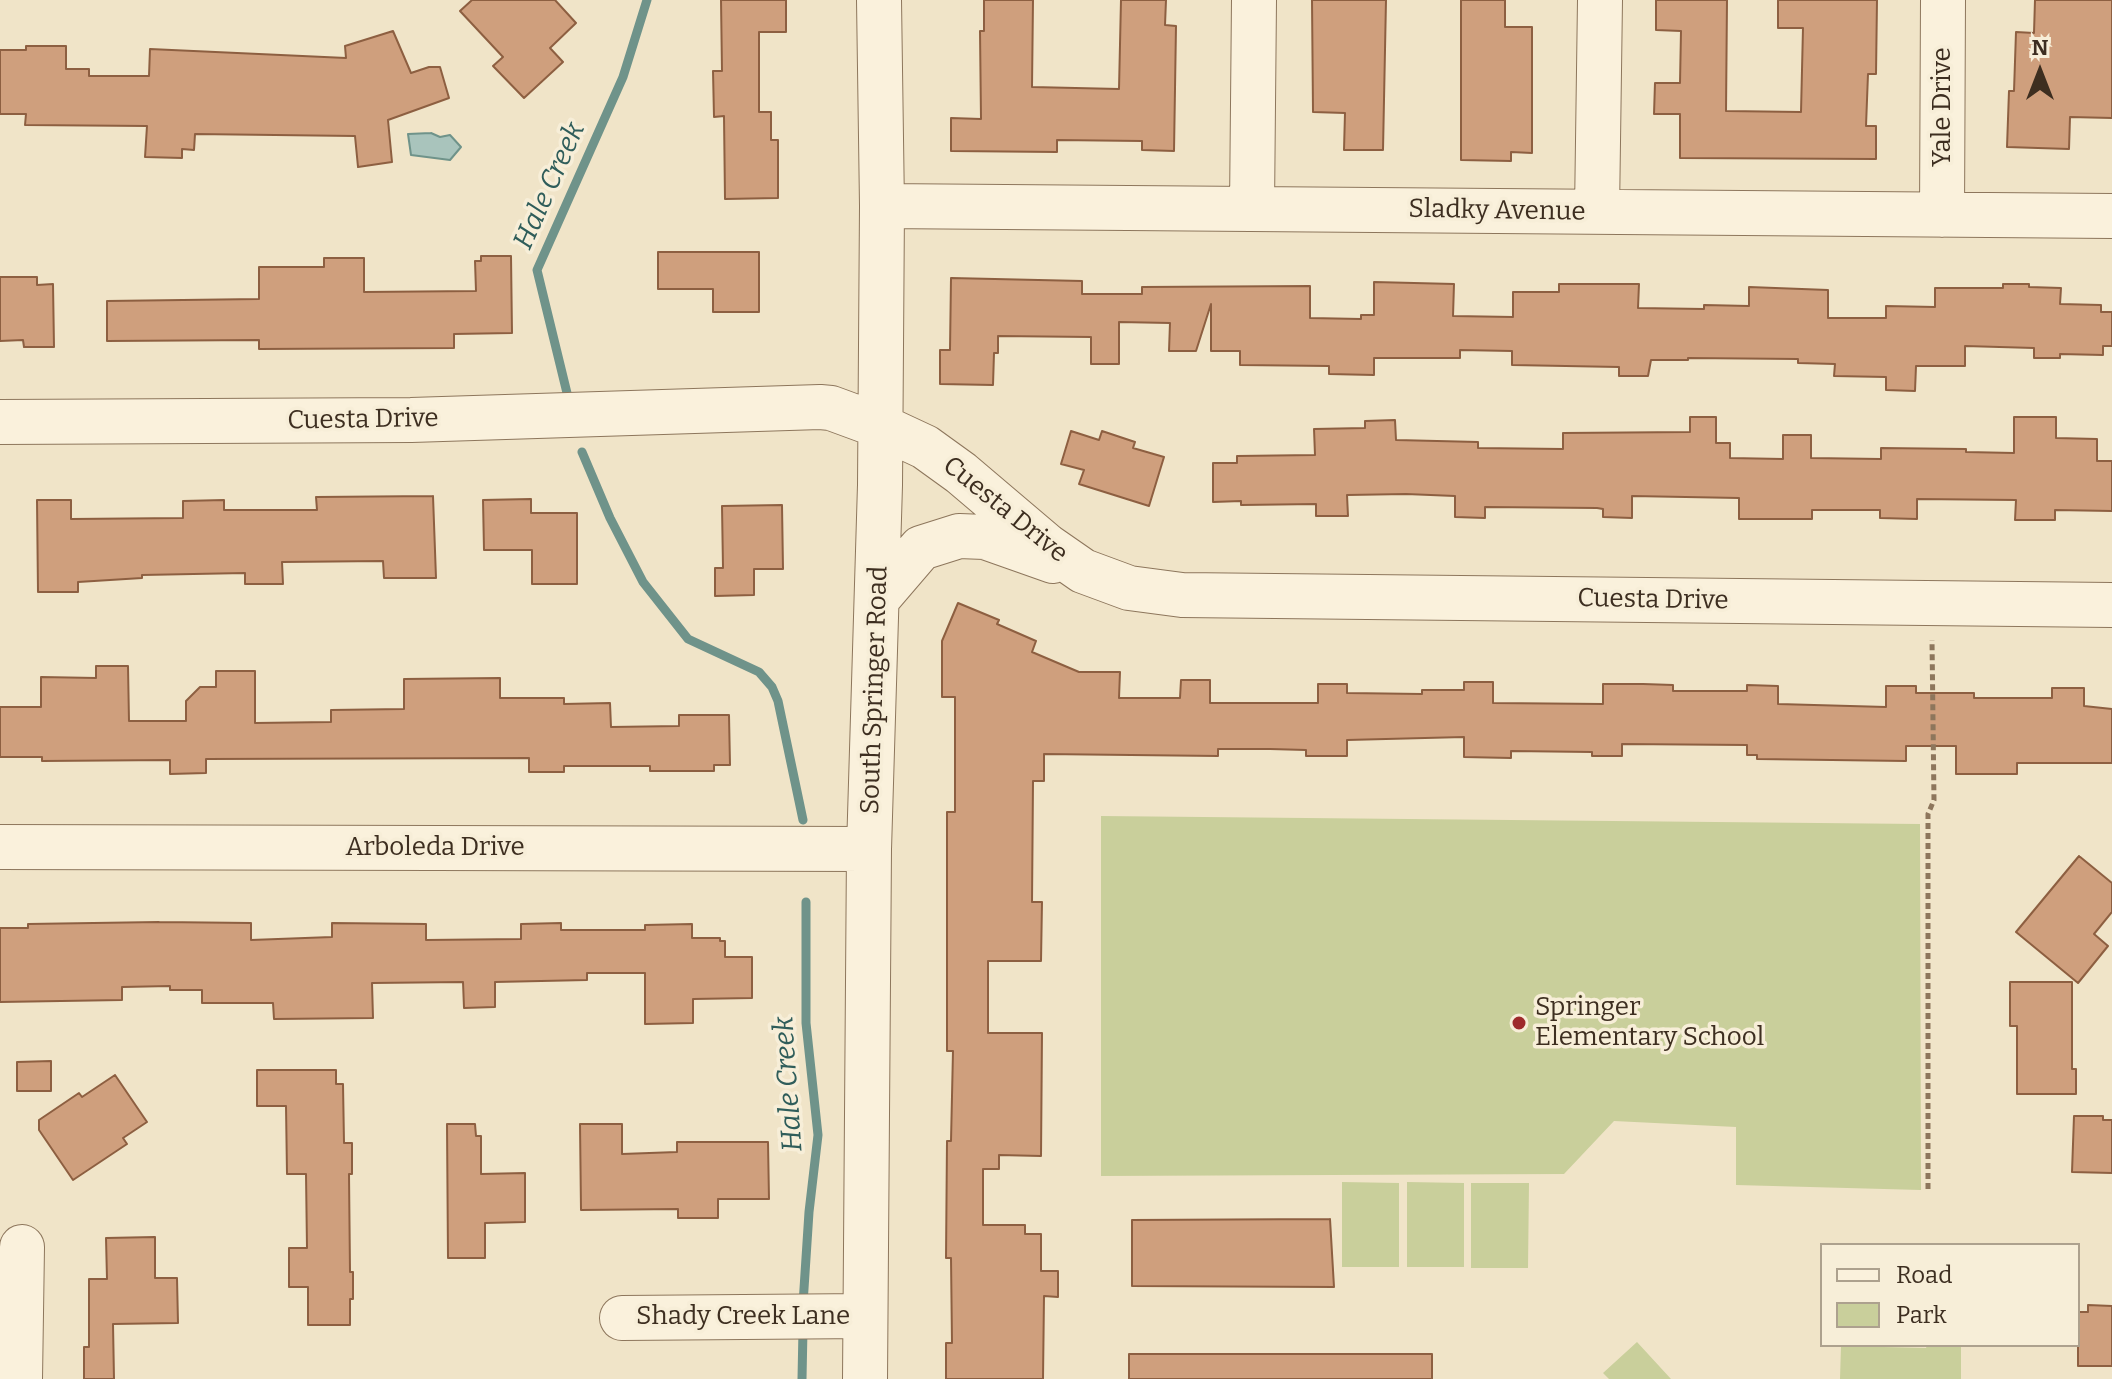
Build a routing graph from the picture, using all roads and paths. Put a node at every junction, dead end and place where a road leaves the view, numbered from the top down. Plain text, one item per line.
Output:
1 (879, 0) edge
2 (1254, 0) edge
3 (1600, 0) edge
4 (1943, 0) edge
5 (882, 206) junction
6 (1252, 208) junction
7 (1597, 212) junction
8 (1942, 215) junction
9 (2112, 216) edge
10 (0, 422) edge
11 (880, 426) junction
12 (1083, 571) junction
13 (879, 597) junction
14 (1931, 603) junction
15 (2112, 605) edge
16 (0, 847) edge
17 (869, 849) junction
18 (1928, 1189) dead end
19 (22, 1247) dead end
20 (865, 1316) junction
21 (622, 1318) dead end
22 (20, 1379) edge
23 (865, 1379) edge

1 - 5 street, South Springer Road
2 - 6 street
3 - 7 street
4 - 8 street, Yale Drive
5 - 6 street, Sladky Avenue
5 - 11 street, South Springer Road
6 - 7 street, Sladky Avenue
7 - 8 street, Sladky Avenue
8 - 9 street, Sladky Avenue
10 - 11 street, Cuesta Drive
11 - 12 street, Cuesta Drive
11 - 13 street, South Springer Road
12 - 13 street
12 - 14 street, Cuesta Drive
13 - 17 street, South Springer Road
14 - 15 street, Cuesta Drive
14 - 18 path
16 - 17 street, Arboleda Drive
17 - 20 street, South Springer Road
19 - 22 street
20 - 21 street, Shady Creek Lane
20 - 23 street, South Springer Road

